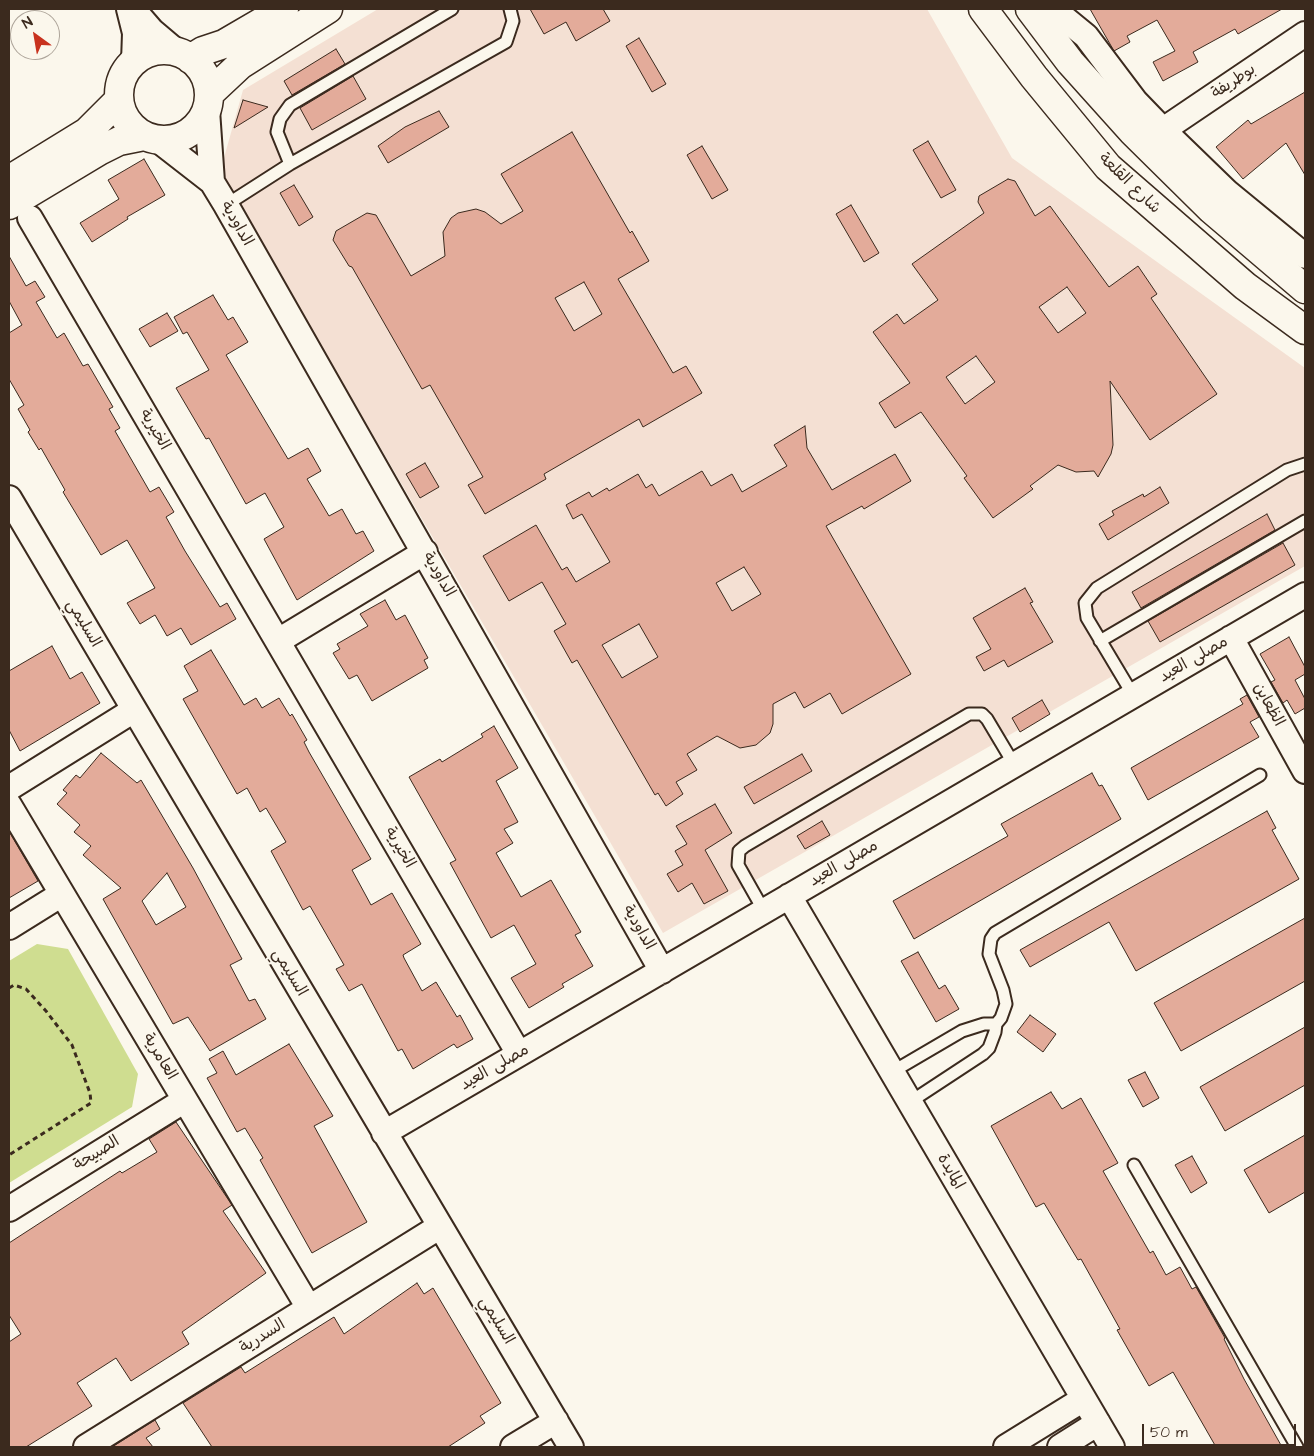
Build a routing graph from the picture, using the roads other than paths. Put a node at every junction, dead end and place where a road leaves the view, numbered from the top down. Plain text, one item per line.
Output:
1 (129, 9) edge
2 (133, 9) edge
3 (284, 9) edge
4 (328, 9) edge
5 (452, 9) edge
6 (510, 9) edge
7 (983, 9) edge
8 (1030, 9) edge
9 (1053, 9) edge
10 (1305, 34) edge
11 (184, 56) junction
12 (134, 62) junction
13 (119, 100) junction
14 (208, 102) junction
15 (1163, 130) junction
16 (151, 138) junction
17 (290, 164) junction
18 (9, 180) edge
19 (212, 182) junction
20 (226, 206) junction
21 (19, 212) edge
22 (1305, 256) edge
23 (1305, 289) edge
24 (1305, 330) edge
25 (1305, 464) edge
26 (9, 498) edge
27 (1305, 521) edge
28 (425, 552) junction
29 (1305, 595) edge
30 (1231, 638) junction
31 (278, 641) junction
32 (1100, 641) junction
33 (1133, 695) junction
34 (134, 710) junction
35 (1015, 766) junction
36 (1305, 771) edge
37 (1260, 775) dead end
38 (9, 788) edge
39 (9, 806) edge
40 (62, 894) junction
41 (790, 896) junction
42 (764, 911) junction
43 (9, 927) edge
44 (662, 970) junction
45 (996, 1024) junction
46 (519, 1054) junction
47 (892, 1072) junction
48 (185, 1100) junction
49 (910, 1102) junction
50 (384, 1133) junction
51 (1134, 1165) dead end
52 (9, 1209) edge
53 (440, 1227) junction
54 (309, 1308) junction
55 (1082, 1400) junction
56 (556, 1421) junction
57 (1098, 1423) junction
58 (86, 1447) edge
59 (513, 1447) edge
60 (571, 1447) edge
61 (1006, 1447) edge
62 (1060, 1447) edge
63 (1112, 1447) edge
64 (1297, 1447) edge

1 - 12 street
2 - 11 street
3 - 11 main road
4 - 14 main road
5 - 17 lane
6 - 17 lane
7 - 24 main road, شارع القلعة
8 - 23 main road
9 - 15 street
10 - 15 street, بوطريفة
11 - 12 main road
11 - 14 main road
12 - 13 main road
13 - 16 main road
13 - 18 main road
14 - 16 main road
14 - 19 street, الداودية
15 - 22 street
16 - 19 street, الداودية
16 - 21 main road
17 - 20 lane
19 - 20 street, الداودية
20 - 28 street, الداودية
21 - 31 street, الخيرية
25 - 32 lane
26 - 34 street, السليمي
27 - 32 lane
28 - 31 street
28 - 44 street, الداودية
29 - 30 street, مصلى العيد
30 - 33 street, مصلى العيد
30 - 36 street, الظعاين
31 - 46 street, الخيرية
32 - 33 lane
33 - 35 street, مصلى العيد
34 - 38 street
34 - 50 street, السليمي
35 - 41 street, مصلى العيد
35 - 42 lane
37 - 45 lane
39 - 40 street, العامرية
40 - 43 street
40 - 48 street, العامرية
41 - 42 street, مصلى العيد
41 - 47 street, المايدة
42 - 44 street, مصلى العيد
44 - 46 street, مصلى العيد
45 - 47 lane
45 - 49 lane
46 - 50 street, مصلى العيد
47 - 49 street, المايدة
48 - 52 street, الصبيحة
48 - 54 street, العامرية
49 - 55 street, المايدة
50 - 53 street, السليمي
51 - 64 lane
53 - 54 street, السدرية
53 - 56 street, السليمي
54 - 58 street, السدرية
55 - 57 street, المايدة
55 - 61 street
56 - 59 street
56 - 60 street, السليمي
57 - 62 street
57 - 63 street, المايدة

